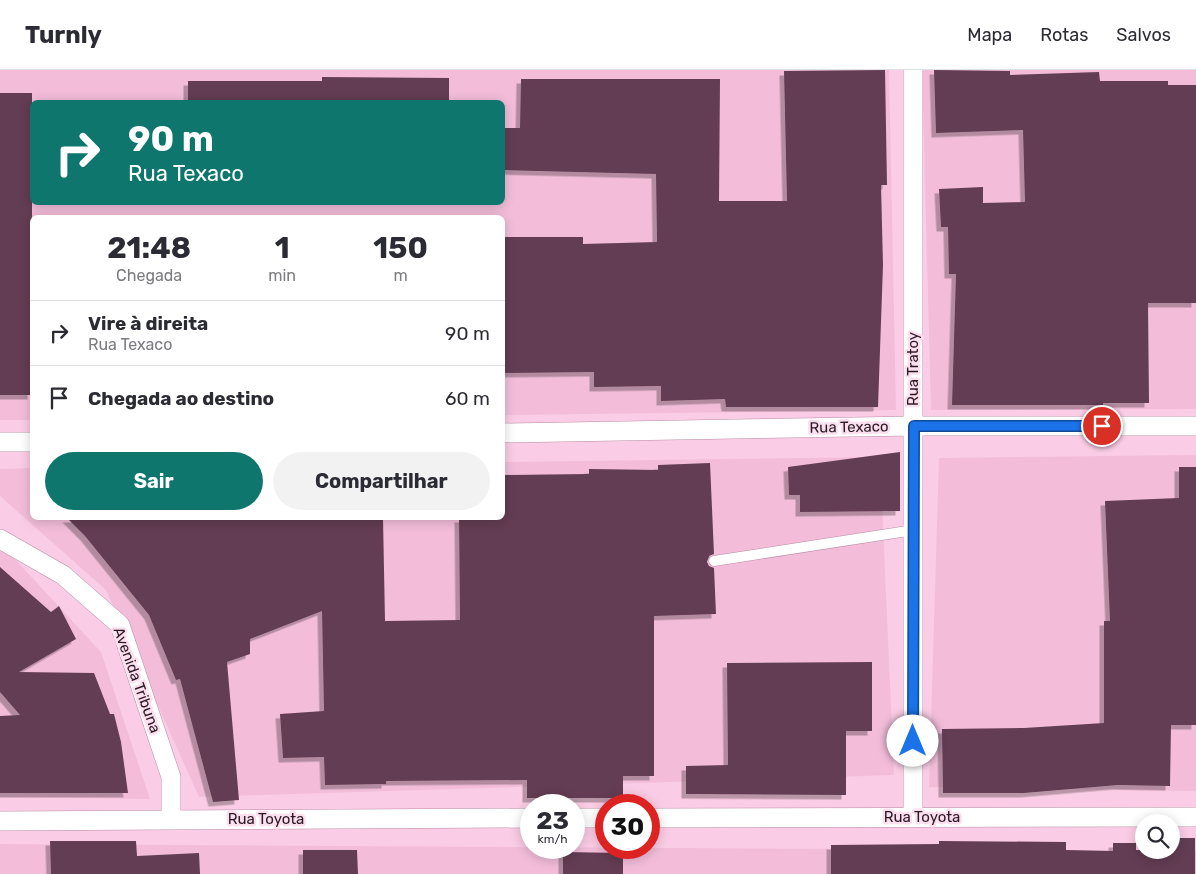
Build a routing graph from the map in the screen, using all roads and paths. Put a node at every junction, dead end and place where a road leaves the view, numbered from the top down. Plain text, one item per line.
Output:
1 (913, 70) edge
2 (914, 426) junction
3 (1196, 426) edge
4 (505, 433) edge
5 (0, 442) edge
6 (30, 442) edge
7 (914, 530) junction
8 (0, 539) edge
9 (714, 561) dead end
10 (913, 817) junction
11 (1196, 817) edge
12 (520, 818) edge
13 (660, 818) edge
14 (171, 819) junction
15 (0, 821) edge

1 - 2 street, Rua Tratoy
2 - 3 street, Rua Texaco
2 - 4 street, Rua Texaco
2 - 7 street, Rua Tratoy
5 - 6 street
7 - 9 lane
7 - 10 street, Rua Tratoy
8 - 14 street, Avenida Tribuna
10 - 11 street, Rua Toyota
10 - 13 street, Rua Toyota
12 - 14 street, Rua Toyota
14 - 15 street, Rua Toyota

